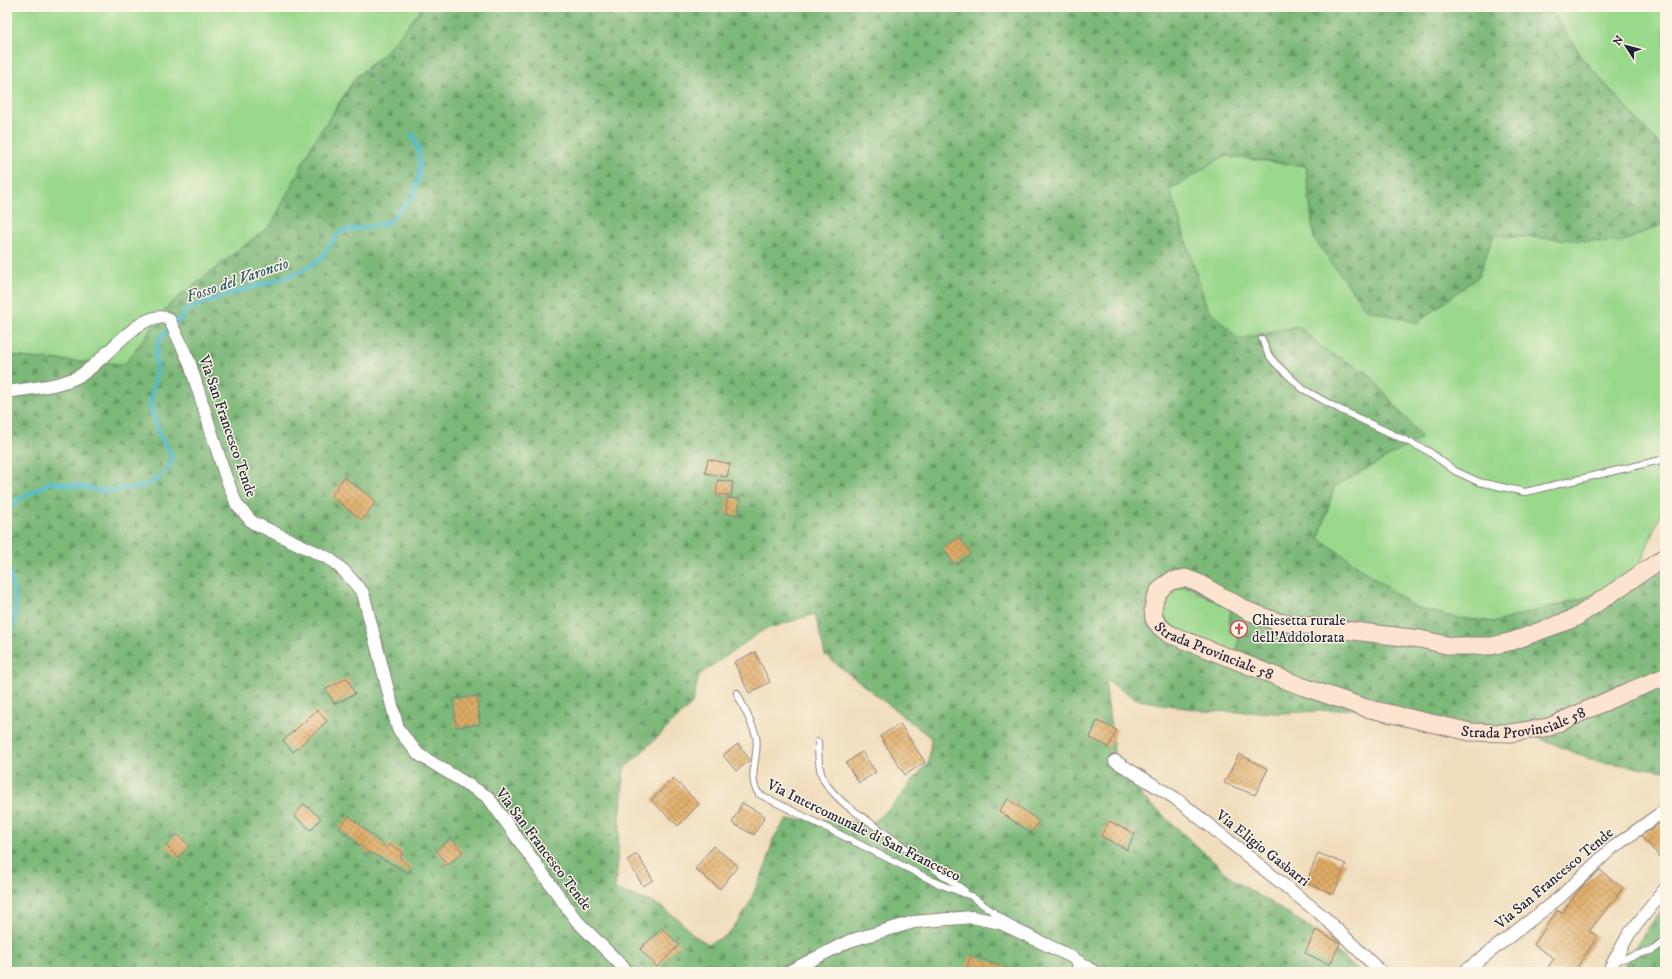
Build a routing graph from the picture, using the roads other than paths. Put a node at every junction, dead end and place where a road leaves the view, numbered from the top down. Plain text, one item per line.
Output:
1 (1262, 339) dead end
2 (7, 392) edge
3 (1665, 459) edge
4 (1665, 557) edge
5 (1665, 677) edge
6 (737, 693) dead end
7 (818, 742) dead end
8 (1115, 761) dead end
9 (1665, 810) edge
10 (1665, 889) edge
11 (971, 896) junction
12 (1025, 935) junction
13 (1665, 941) edge
14 (816, 958) junction
15 (1076, 967) edge
16 (1611, 967) edge
17 (628, 972) edge
18 (788, 972) edge
19 (799, 972) edge
20 (1094, 972) edge
21 (1381, 972) edge
22 (1464, 972) edge

1 - 3 lane
2 - 17 street, Via San Francesco Tende
4 - 5 street, Strada Provinciale 58
6 - 11 lane, Via Intercomunale di San Francesco
7 - 11 lane
8 - 21 street, Via Eligio Gasbarri
9 - 22 street, Via San Francesco Tende
10 - 16 street
11 - 12 lane, Via Intercomunale di San Francesco
12 - 14 street
12 - 15 street
13 - 16 lane
14 - 18 street
14 - 19 street
15 - 20 street

